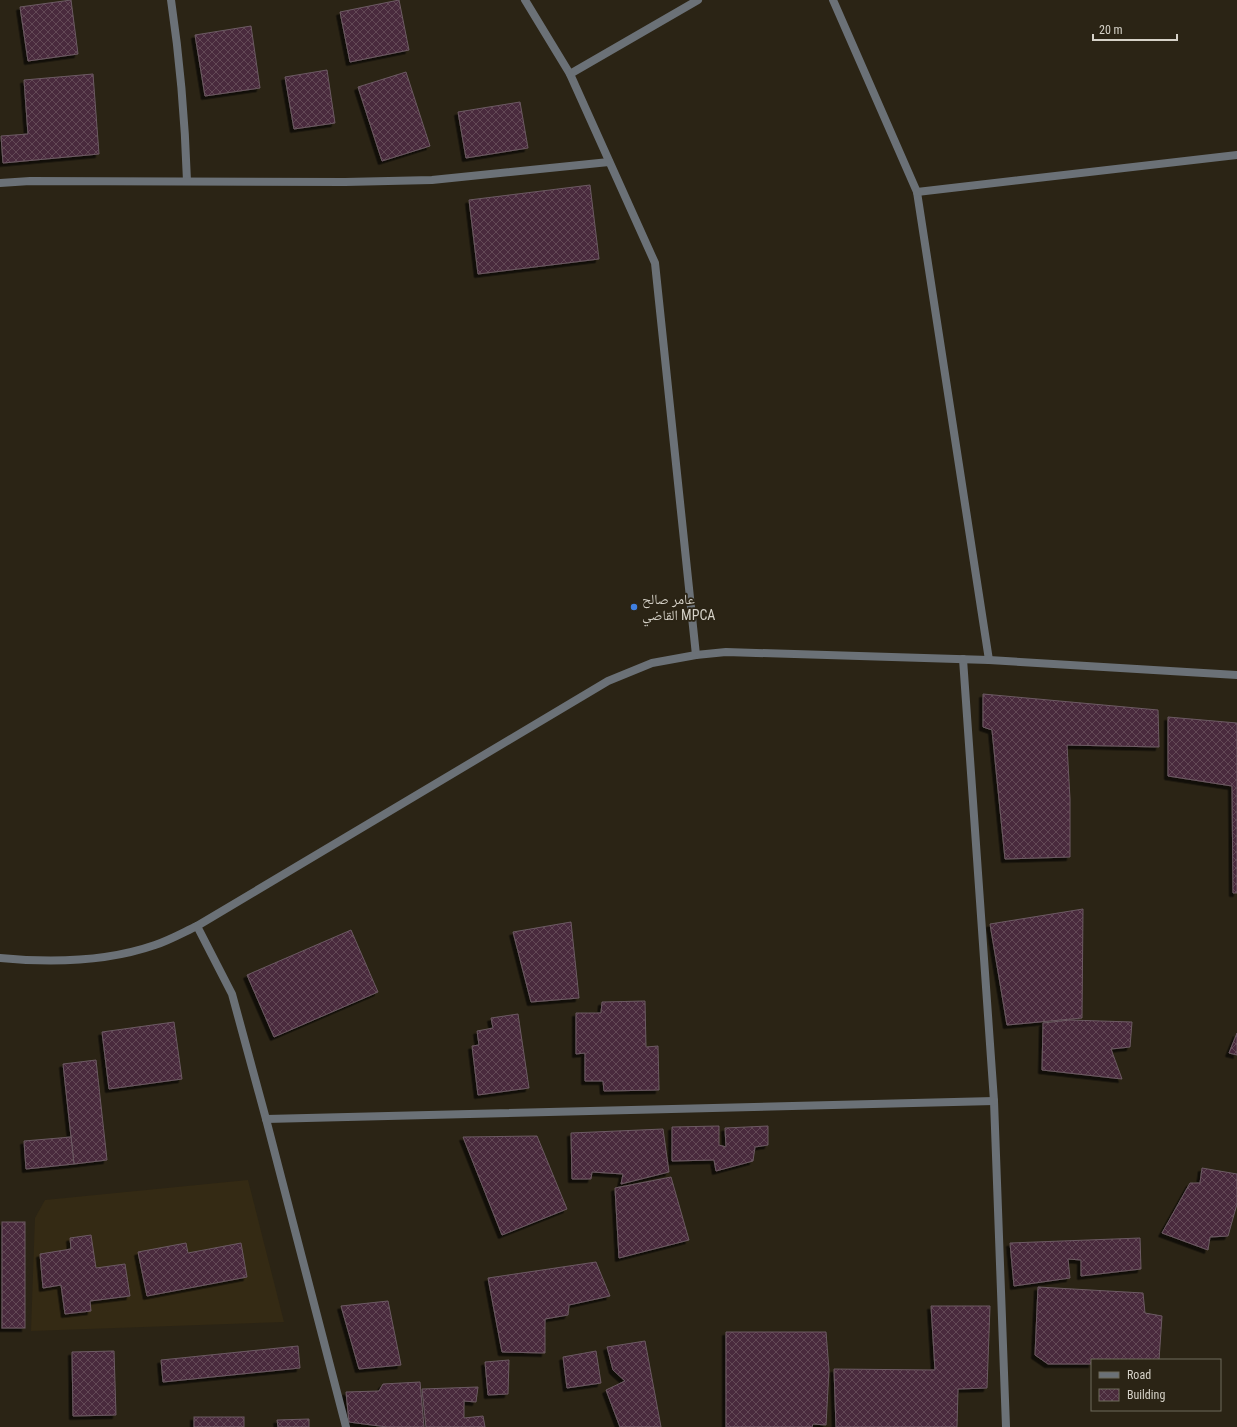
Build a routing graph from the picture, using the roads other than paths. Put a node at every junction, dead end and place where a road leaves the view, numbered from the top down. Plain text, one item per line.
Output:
1 (171, 0) edge
2 (525, 0) edge
3 (698, 0) edge
4 (833, 0) edge
5 (570, 74) junction
6 (1237, 155) edge
7 (609, 162) junction
8 (187, 181) junction
9 (0, 183) edge
10 (917, 192) junction
11 (696, 655) junction
12 (963, 659) junction
13 (989, 660) junction
14 (1237, 676) edge
15 (197, 926) junction
16 (0, 958) edge
17 (994, 1101) junction
18 (266, 1119) junction
19 (346, 1427) edge
20 (1006, 1427) edge

1 - 8 street
2 - 5 street
3 - 5 street
4 - 10 street
5 - 7 street
6 - 10 street
7 - 8 street
7 - 11 street
8 - 9 street
10 - 13 street
11 - 12 street
11 - 15 street
12 - 13 street
12 - 17 street
13 - 14 street
15 - 16 street
15 - 18 street
17 - 18 street
17 - 20 street
18 - 19 street

